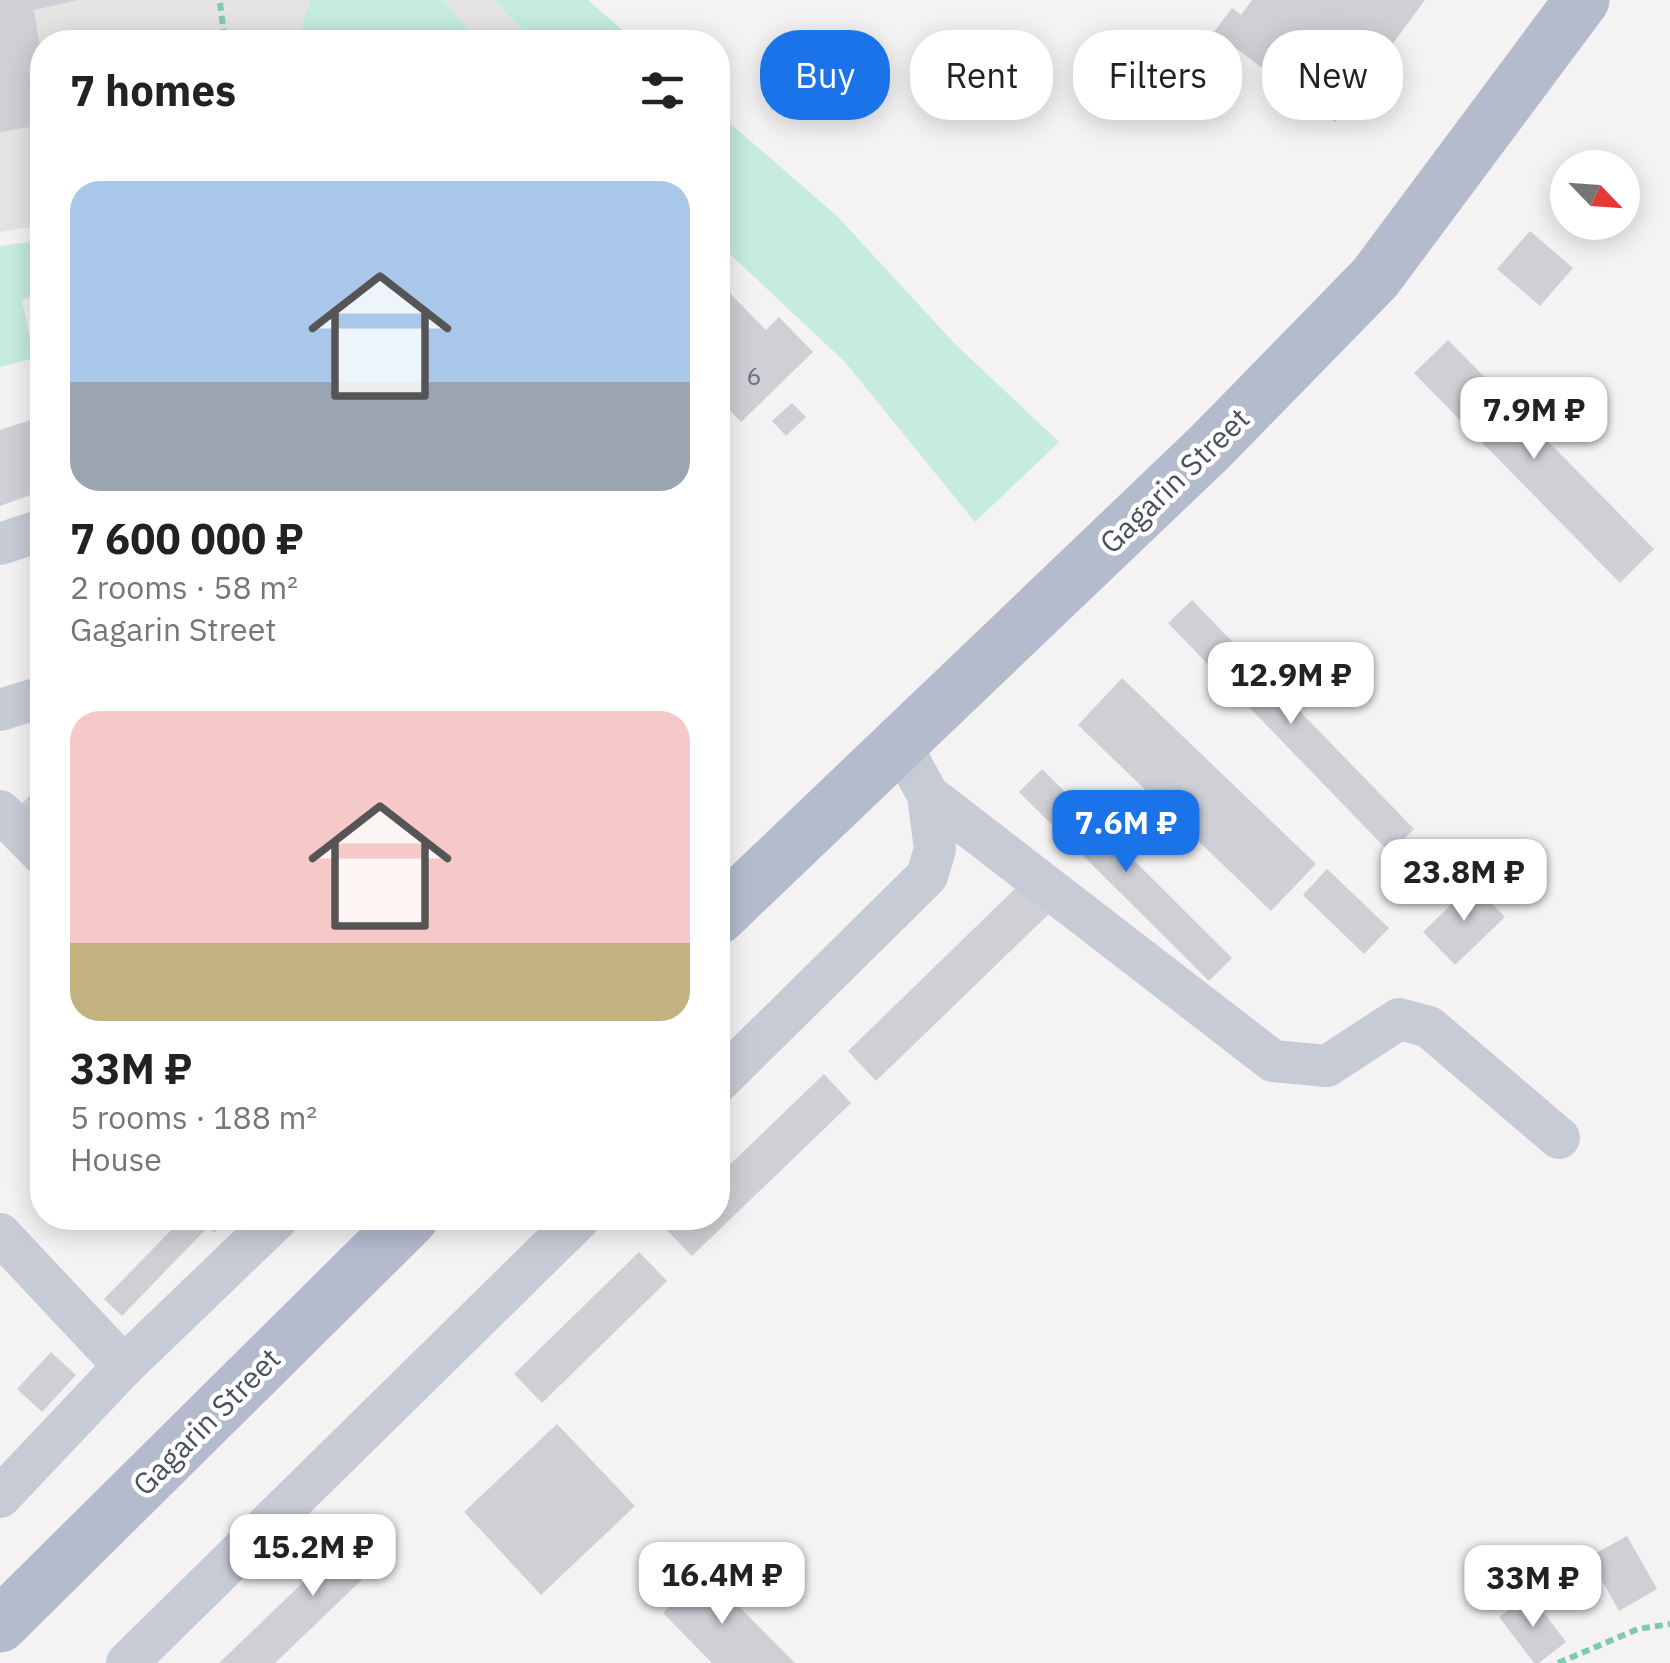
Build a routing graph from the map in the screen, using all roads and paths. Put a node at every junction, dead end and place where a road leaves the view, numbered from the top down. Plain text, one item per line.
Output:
1 (1582, 0) edge
2 (220, 3) dead end
3 (223, 30) edge
4 (30, 534) edge
5 (0, 544) edge
6 (30, 701) edge
7 (0, 710) edge
8 (900, 744) junction
9 (928, 795) junction
10 (0, 811) edge
11 (30, 842) edge
12 (730, 906) edge
13 (730, 1070) edge
14 (1559, 1138) dead end
15 (266, 1230) edge
16 (400, 1230) edge
17 (568, 1230) edge
18 (0, 1234) edge
19 (124, 1366) junction
20 (0, 1496) edge
21 (1670, 1624) edge
22 (0, 1625) edge
23 (128, 1663) edge
24 (1558, 1663) edge

1 - 8 main road, Gagarin Street
2 - 3 path
4 - 5 street
6 - 7 street
8 - 9 street
8 - 12 main road, Gagarin Street
9 - 13 street
9 - 14 street
10 - 11 street
15 - 19 street
16 - 22 main road, Gagarin Street
17 - 23 street
18 - 19 street
19 - 20 street
21 - 24 path

